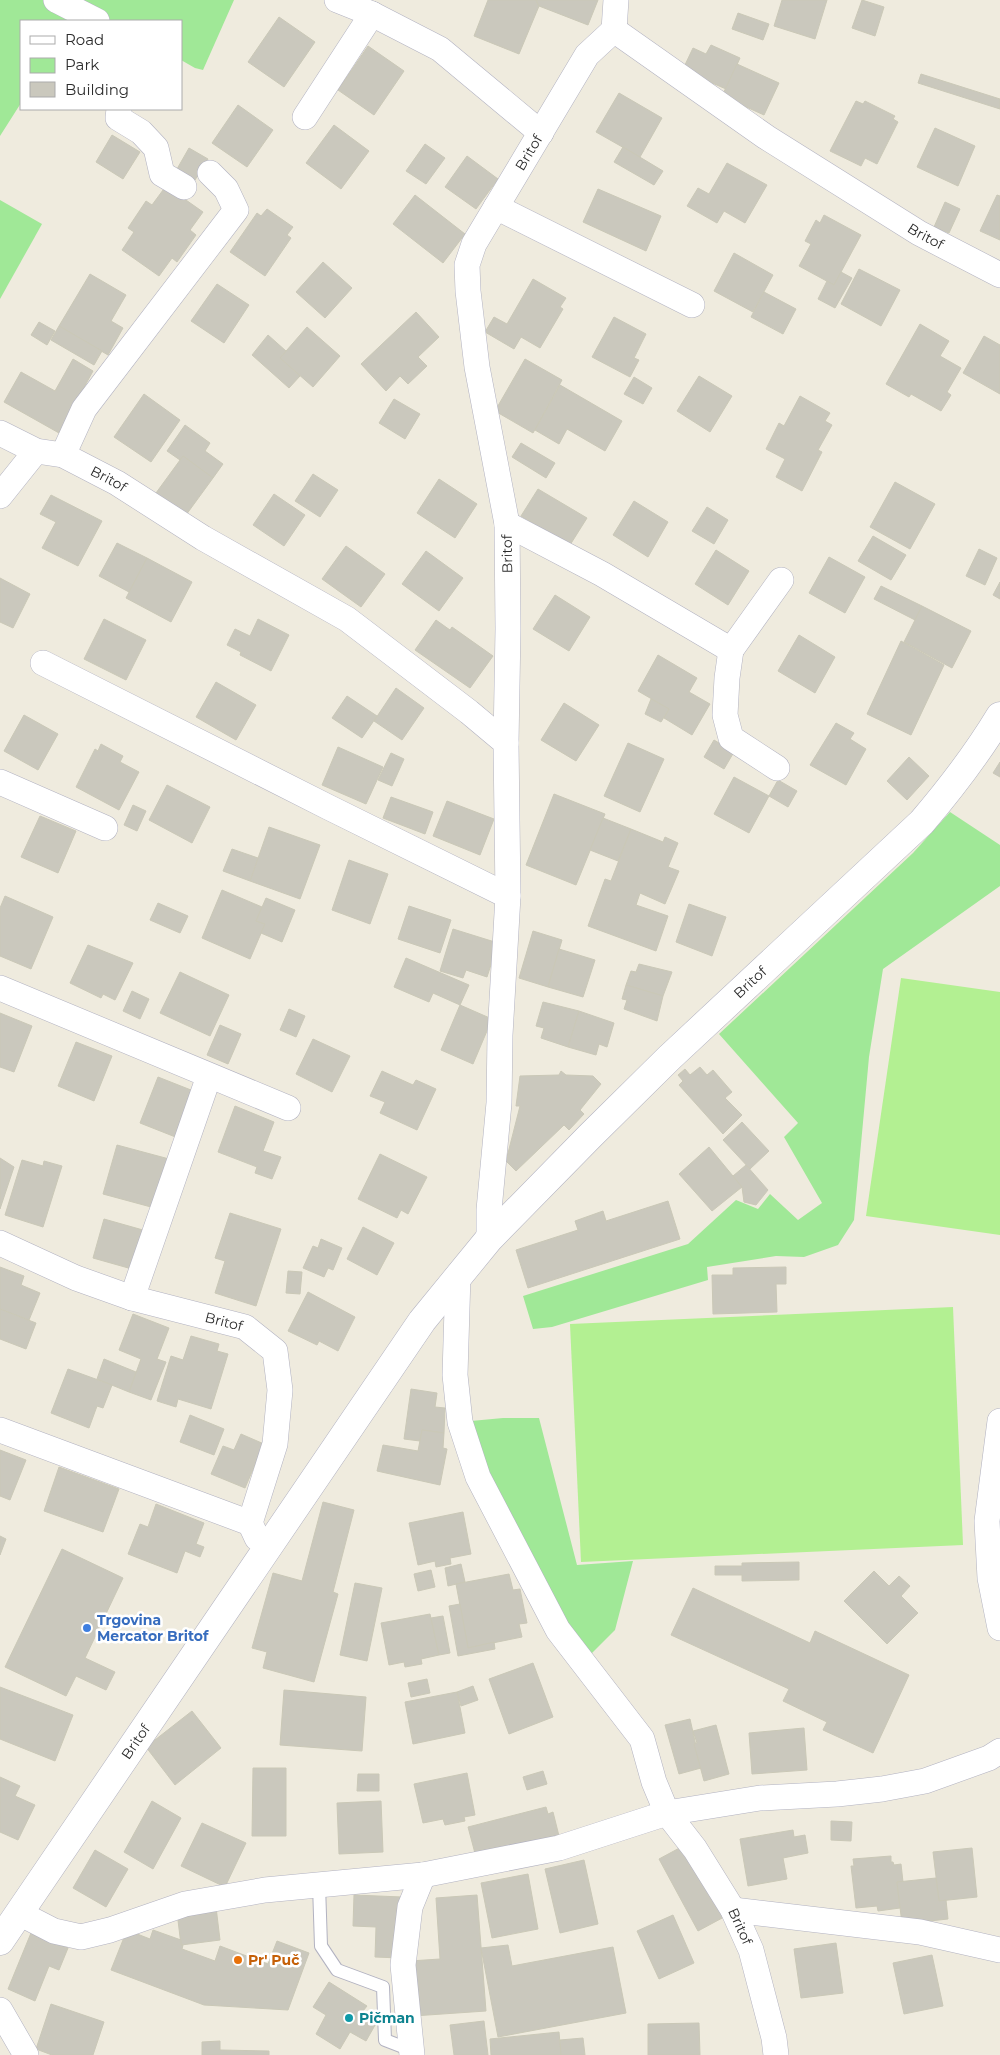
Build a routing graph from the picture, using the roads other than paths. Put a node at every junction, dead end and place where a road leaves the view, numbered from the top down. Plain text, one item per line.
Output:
1 (56, 0) edge
2 (337, 0) edge
3 (616, 0) edge
4 (372, 14) junction
5 (95, 20) edge
6 (614, 30) junction
7 (119, 110) edge
8 (305, 117) dead end
9 (541, 133) junction
10 (210, 173) dead end
11 (184, 187) dead end
12 (496, 207) junction
13 (1000, 276) edge
14 (692, 305) dead end
15 (0, 434) edge
16 (36, 451) junction
17 (63, 455) junction
18 (0, 496) edge
19 (506, 524) junction
20 (781, 580) dead end
21 (731, 650) junction
22 (43, 663) dead end
23 (1000, 716) edge
24 (506, 743) junction
25 (777, 768) dead end
26 (0, 782) edge
27 (105, 828) dead end
28 (508, 896) junction
29 (0, 988) edge
30 (209, 1076) junction
31 (288, 1108) dead end
32 (489, 1238) junction
33 (0, 1243) edge
34 (458, 1275) junction
35 (132, 1298) junction
36 (1000, 1421) edge
37 (0, 1430) edge
38 (250, 1523) junction
39 (264, 1552) junction
40 (1000, 1628) edge
41 (1000, 1751) edge
42 (667, 1813) junction
43 (423, 1875) junction
44 (320, 1885) junction
45 (733, 1910) junction
46 (7, 1928) edge
47 (1000, 1950) edge
48 (0, 2010) edge
49 (411, 2052) edge
50 (26, 2055) edge
51 (776, 2055) edge

1 - 5 street
2 - 4 street
3 - 6 street
4 - 8 street
4 - 9 street
6 - 9 street, Britof
6 - 13 street, Britof
7 - 11 street
9 - 12 street, Britof
10 - 17 street
12 - 14 street
12 - 19 street, Britof
15 - 16 street, Britof
16 - 17 street, Britof
16 - 18 street
17 - 24 street, Britof
19 - 21 street
19 - 24 street, Britof
20 - 21 street
21 - 25 street
22 - 28 street
23 - 32 street, Britof
24 - 28 street, Britof
26 - 27 street
28 - 32 street, Britof
29 - 30 street
30 - 31 street
30 - 35 street
32 - 34 street, Britof
33 - 35 street, Britof
34 - 39 street, Britof
34 - 42 street, Britof
35 - 38 street, Britof
36 - 40 street
37 - 38 street
38 - 39 street
39 - 46 street, Britof
41 - 42 street
42 - 43 street
42 - 45 street, Britof
43 - 44 street
43 - 49 street
44 - 46 street
44 - 49 lane
45 - 47 street
45 - 51 street, Britof
48 - 50 street

